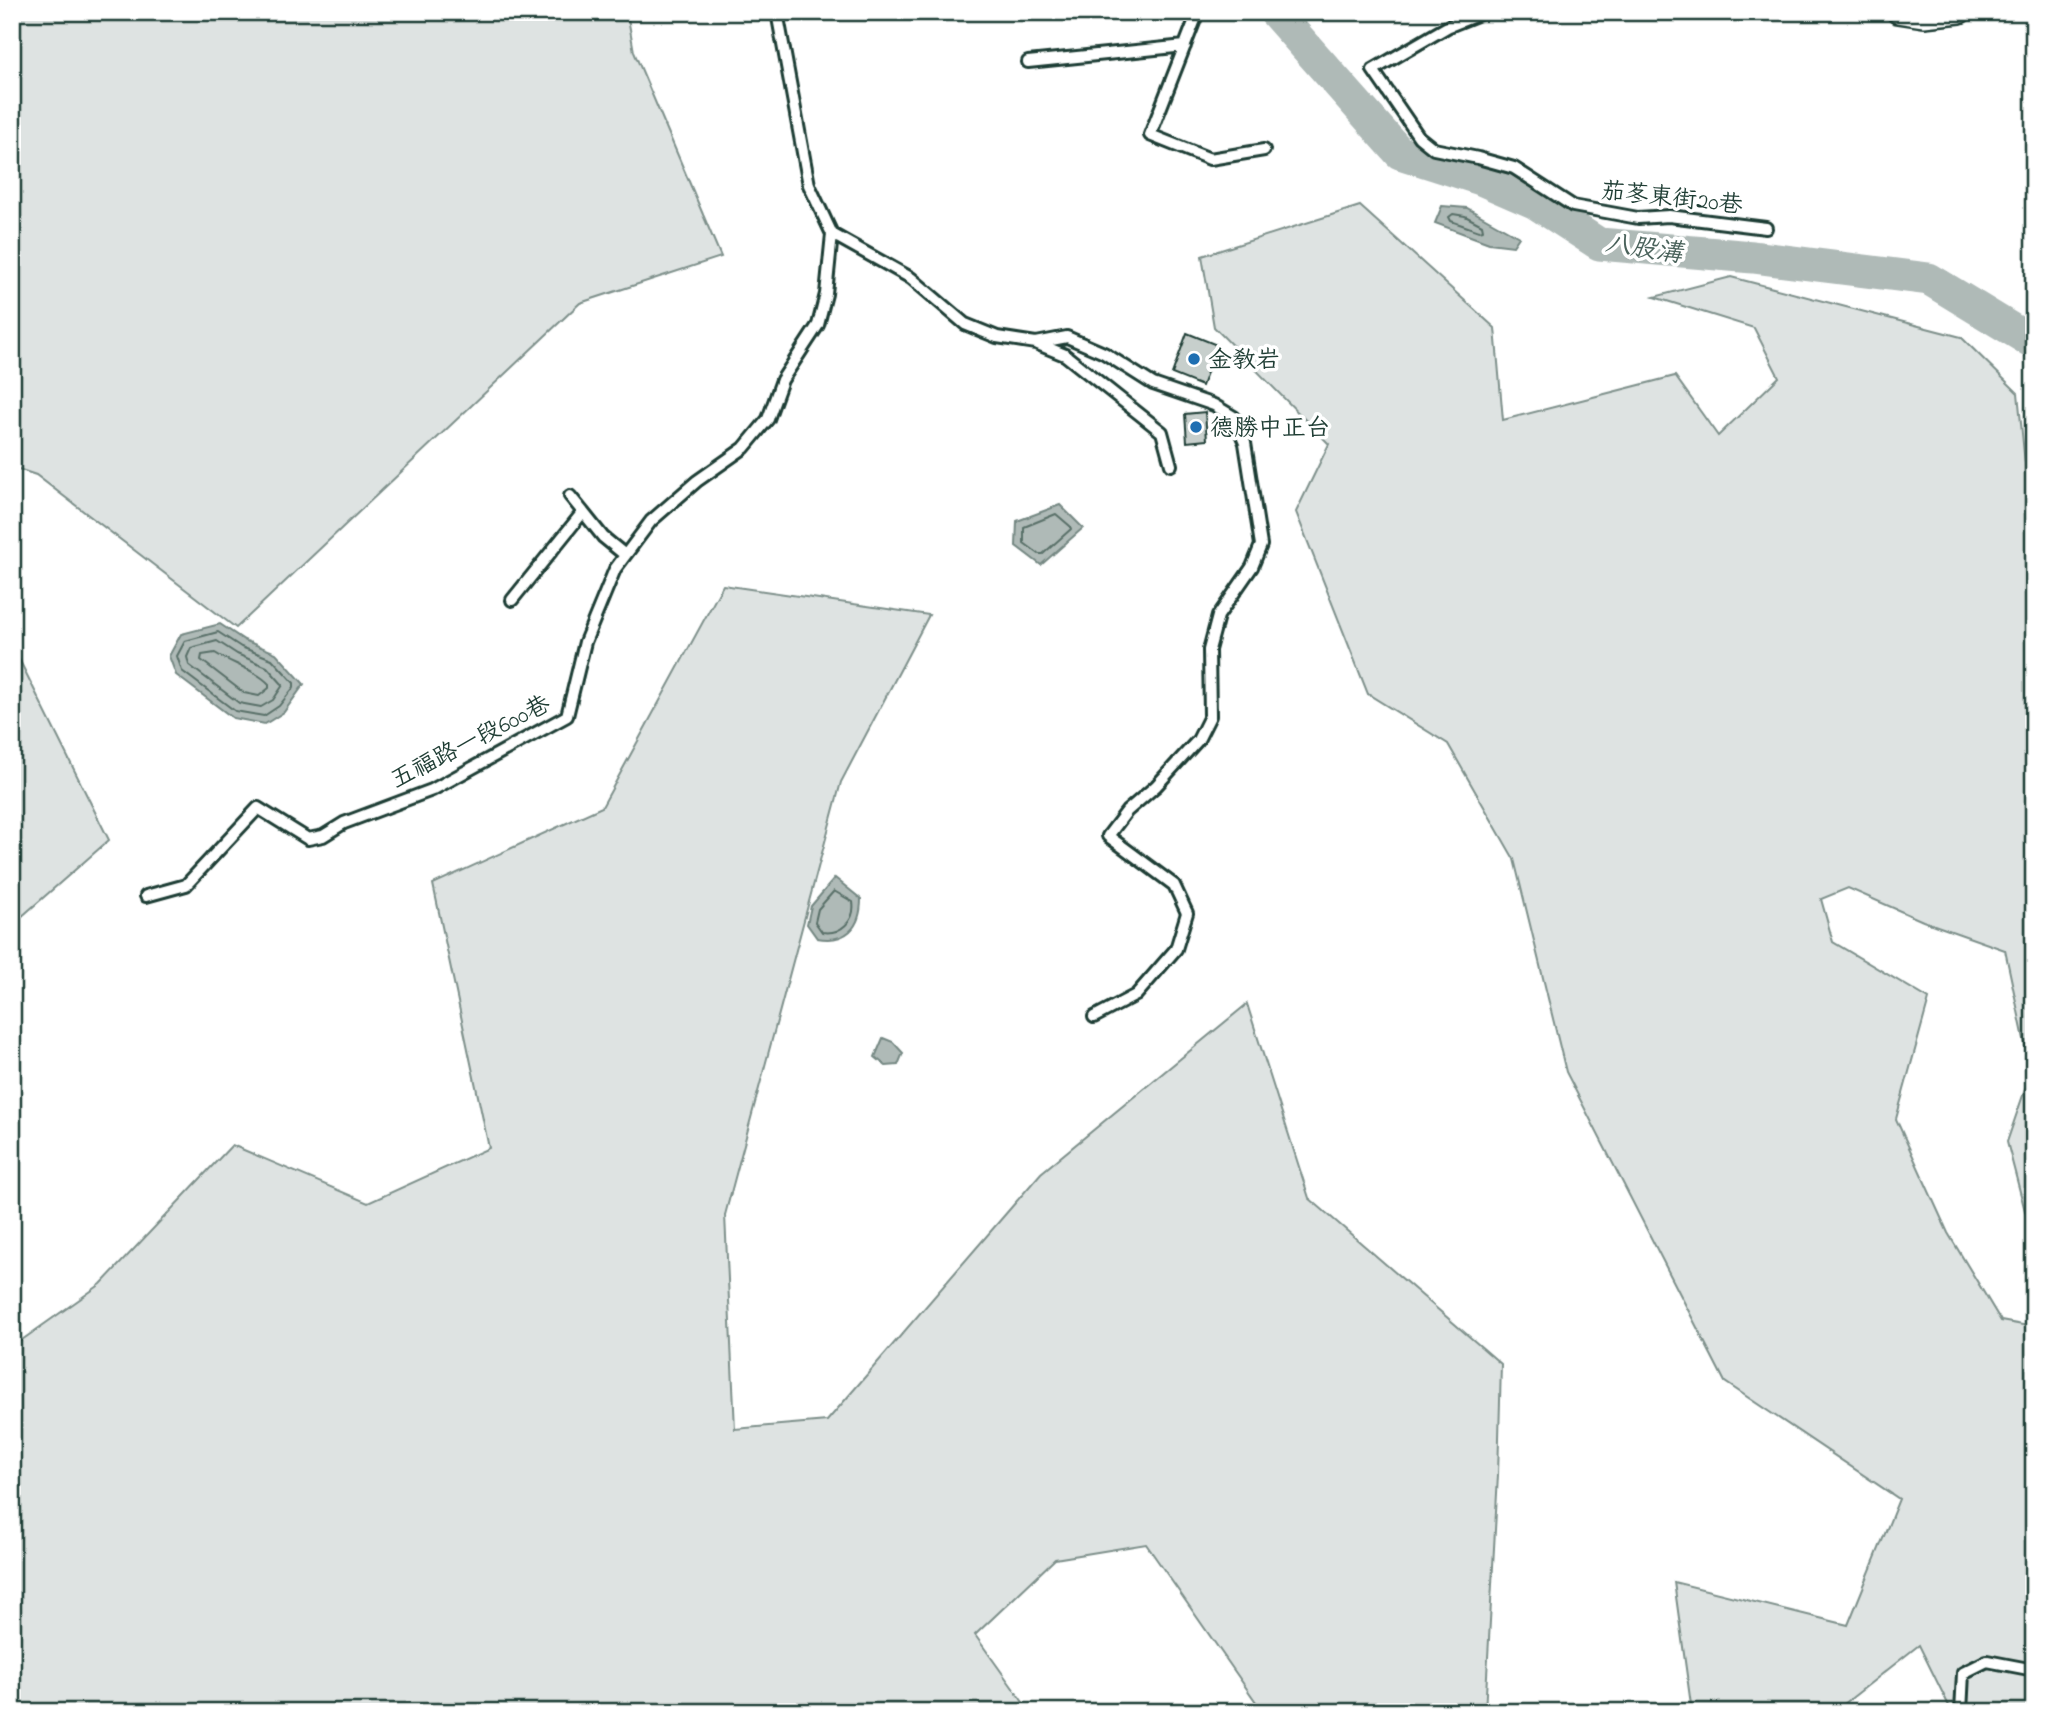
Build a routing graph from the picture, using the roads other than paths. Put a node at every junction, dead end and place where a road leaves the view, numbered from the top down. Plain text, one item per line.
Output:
1 (777, 12) edge
2 (1198, 12) edge
3 (1461, 12) edge
4 (1484, 12) edge
5 (1899, 12) edge
6 (1960, 12) edge
7 (1449, 26) junction
8 (1185, 46) junction
9 (1028, 62) dead end
10 (1264, 150) dead end
11 (1766, 228) dead end
12 (832, 234) junction
13 (1036, 344) junction
14 (1171, 465) dead end
15 (570, 496) dead end
16 (583, 512) junction
17 (625, 555) junction
18 (512, 600) dead end
19 (146, 896) dead end
20 (1094, 1017) dead end
21 (2034, 1670) edge
22 (1961, 1712) edge

1 - 12 lane
2 - 8 lane
3 - 7 lane
4 - 7 lane, 茄苳東街20巷
5 - 6 street
7 - 11 lane, 茄苳東街20巷
8 - 9 lane
8 - 10 lane
12 - 13 lane
12 - 17 lane, 五福路一段600巷
13 - 14 lane
13 - 20 lane
15 - 16 lane
16 - 17 lane
16 - 18 lane
17 - 19 lane, 五福路一段600巷
21 - 22 lane

